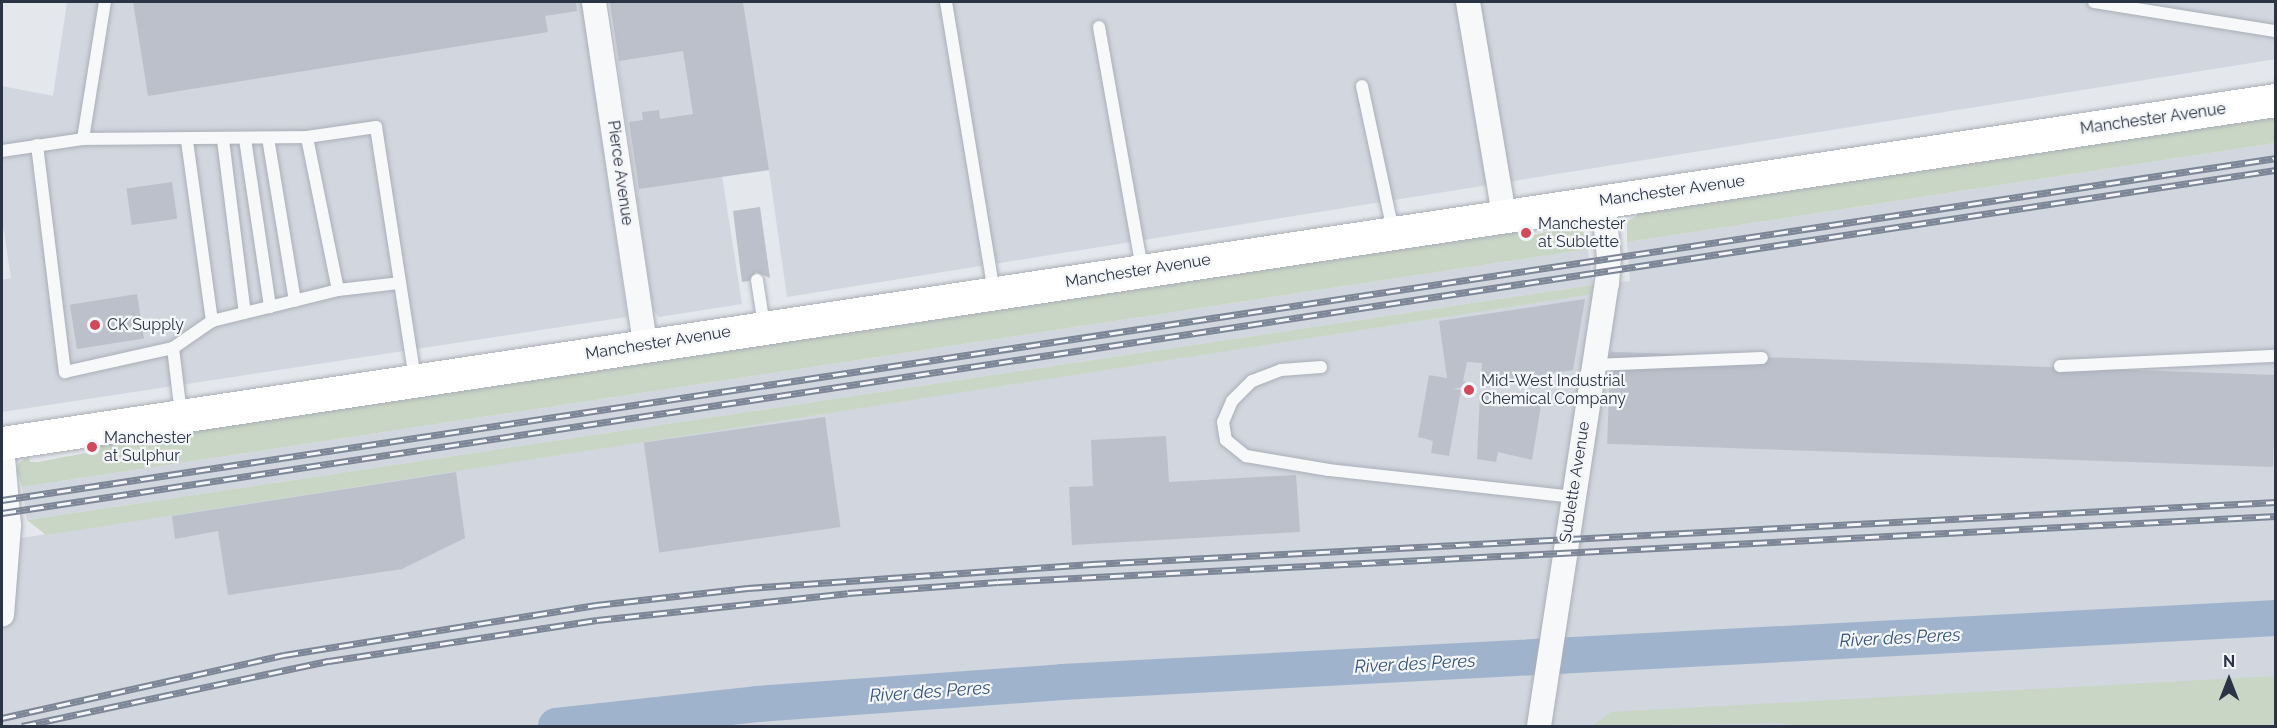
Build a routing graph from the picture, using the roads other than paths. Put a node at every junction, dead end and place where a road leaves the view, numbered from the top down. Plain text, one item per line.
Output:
1 (105, 2) edge
2 (594, 2) edge
3 (946, 2) edge
4 (1468, 2) edge
5 (2094, 2) edge
6 (1099, 27) dead end
7 (2276, 31) edge
8 (1362, 86) dead end
9 (2276, 100) edge
10 (268, 138) junction
11 (307, 138) junction
12 (83, 139) junction
13 (244, 139) junction
14 (223, 140) junction
15 (187, 141) junction
16 (37, 146) junction
17 (2, 151) edge
18 (1603, 201) junction
19 (1504, 215) junction
20 (1393, 232) junction
21 (1143, 271) junction
22 (756, 280) dead end
23 (399, 283) junction
24 (339, 290) junction
25 (994, 292) junction
26 (295, 301) junction
27 (270, 307) junction
28 (245, 313) junction
29 (212, 321) junction
30 (764, 327) junction
31 (645, 345) junction
32 (173, 348) junction
33 (2276, 356) edge
34 (1762, 358) dead end
35 (1594, 365) junction
36 (2060, 366) dead end
37 (1321, 367) dead end
38 (415, 380) junction
39 (181, 415) junction
40 (2, 442) edge
41 (2, 447) edge
42 (1573, 497) junction
43 (2, 615) edge
44 (1541, 717) edge

1 - 12 lane
2 - 31 street, Pierce Avenue
3 - 25 lane
4 - 19 street
5 - 7 lane
6 - 21 lane
8 - 20 lane
9 - 18 main road, Manchester Avenue
10 - 11 lane
10 - 13 lane
10 - 26 lane
11 - 23 lane
11 - 24 lane
12 - 15 lane
12 - 16 lane
13 - 14 lane
13 - 27 lane
14 - 15 lane
14 - 28 lane
15 - 29 lane
16 - 17 lane
16 - 32 lane
18 - 19 main road, Manchester Avenue
18 - 35 street, Sublette Avenue
19 - 20 main road, Manchester Avenue
20 - 21 main road, Manchester Avenue
21 - 25 main road, Manchester Avenue
22 - 30 lane
23 - 24 lane
23 - 38 lane
24 - 26 lane
25 - 30 main road, Manchester Avenue
26 - 27 lane
27 - 28 lane
28 - 29 lane
29 - 32 lane
30 - 31 main road, Manchester Avenue
31 - 38 main road, Manchester Avenue
32 - 39 lane
33 - 36 lane
34 - 35 lane
35 - 42 street, Sublette Avenue
37 - 42 lane
38 - 39 main road, Manchester Avenue
39 - 40 main road, Manchester Avenue
41 - 43 street
42 - 44 street, Sublette Avenue

